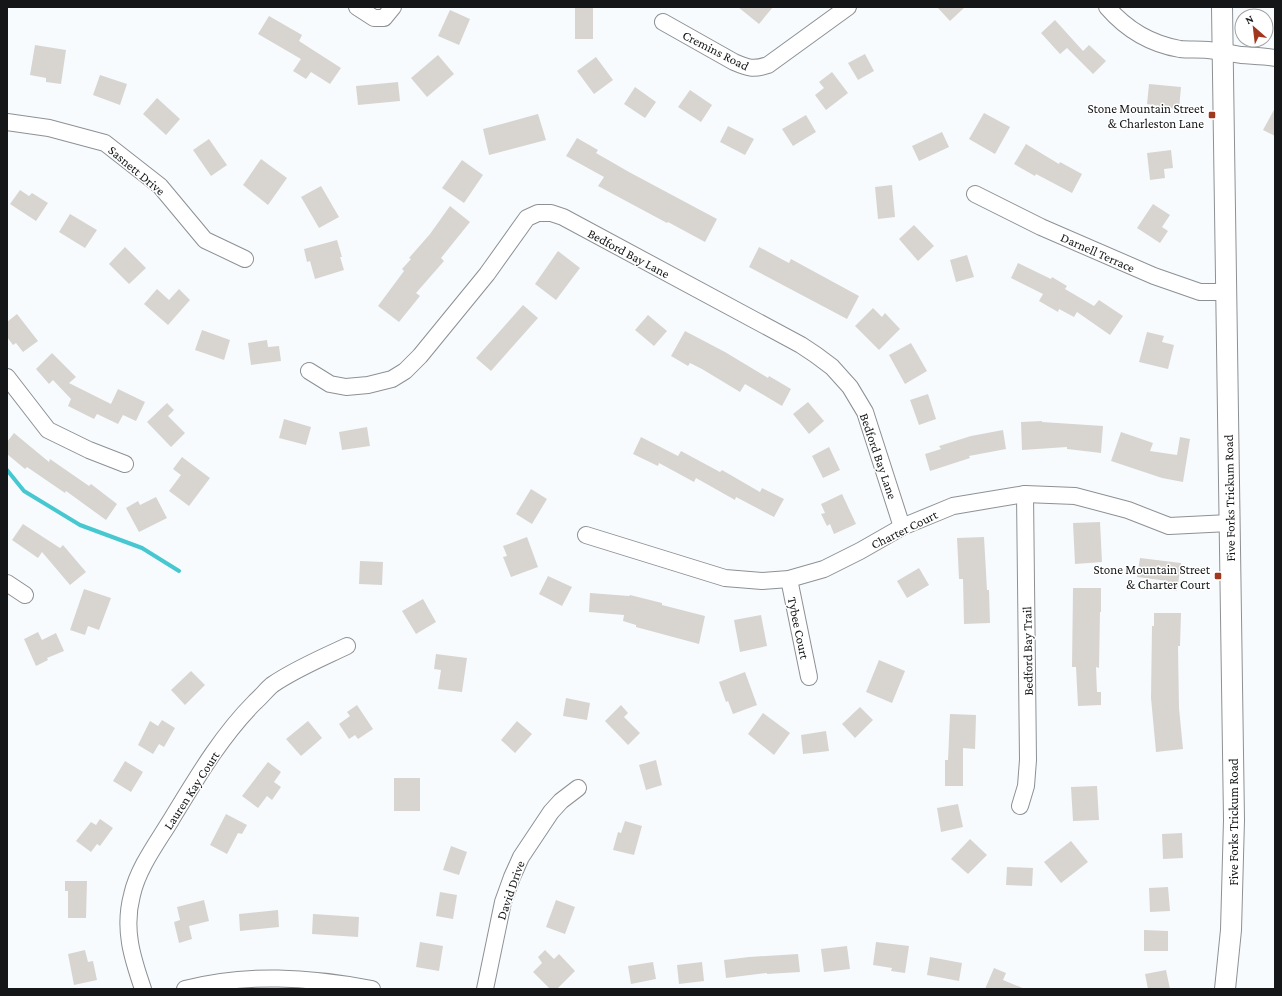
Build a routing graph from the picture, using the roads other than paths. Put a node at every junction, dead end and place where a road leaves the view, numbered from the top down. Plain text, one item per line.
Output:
1 (357, 7) edge
2 (393, 7) edge
3 (848, 7) edge
4 (1107, 7) edge
5 (1222, 7) edge
6 (663, 22) dead end
7 (1222, 52) junction
8 (1275, 58) edge
9 (7, 122) edge
10 (975, 194) dead end
11 (245, 259) dead end
12 (1226, 292) junction
13 (309, 371) dead end
14 (7, 377) edge
15 (125, 464) dead end
16 (1026, 494) junction
17 (1229, 523) junction
18 (902, 527) junction
19 (586, 535) dead end
20 (789, 579) junction
21 (7, 583) edge
22 (25, 595) dead end
23 (347, 646) dead end
24 (809, 677) dead end
25 (578, 788) dead end
26 (1020, 806) dead end
27 (143, 989) edge
28 (184, 989) edge
29 (372, 989) edge
30 (485, 989) edge
31 (1225, 989) edge

1 - 2 street
3 - 6 street, Cremins Road
4 - 7 street
5 - 7 main road, Five Forks Trickum Road
7 - 8 street
7 - 12 main road, Five Forks Trickum Road
9 - 11 street, Sasnett Drive
10 - 12 street, Darnell Terrace
12 - 17 main road, Five Forks Trickum Road
13 - 18 street, Bedford Bay Lane
14 - 15 street
16 - 17 street, Charter Court
16 - 18 street, Charter Court
16 - 26 street, Bedford Bay Trail
17 - 31 main road, Five Forks Trickum Road
18 - 20 street, Charter Court
19 - 20 street, Charter Court
20 - 24 street, Tybee Court
21 - 22 street
23 - 27 street, Lauren Kay Court
25 - 30 street, David Drive
28 - 29 street

